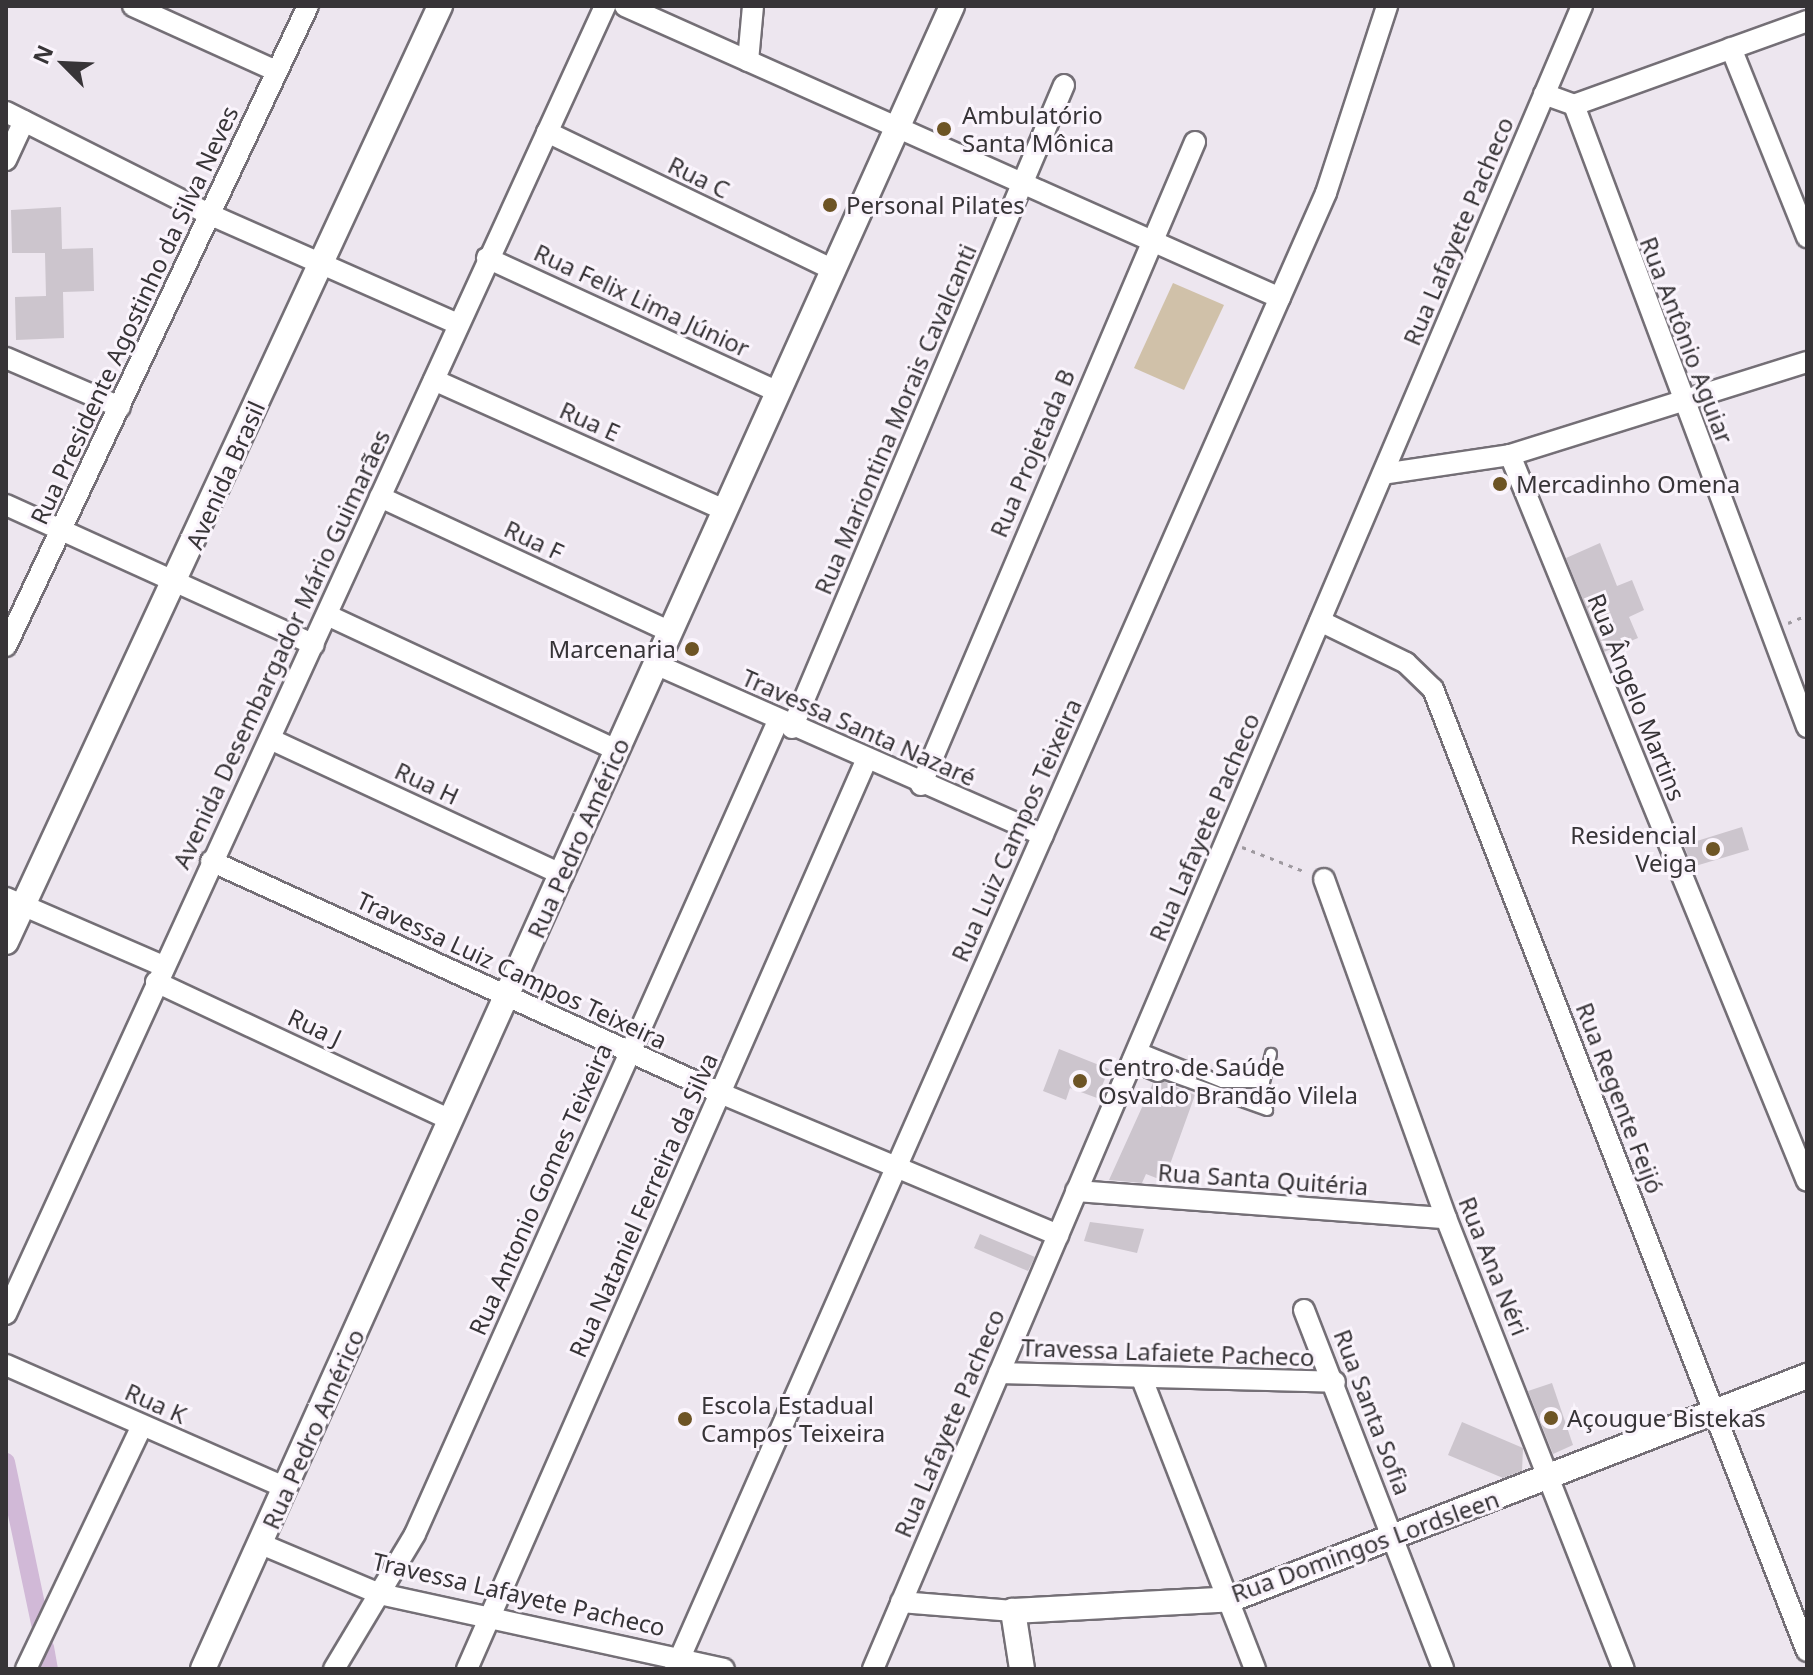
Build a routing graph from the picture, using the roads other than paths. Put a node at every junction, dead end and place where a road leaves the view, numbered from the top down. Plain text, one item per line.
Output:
1 (133, 6) edge
2 (308, 6) edge
3 (440, 6) edge
4 (605, 6) edge
5 (625, 6) edge
6 (753, 6) edge
7 (1387, 6) edge
8 (1582, 6) edge
9 (948, 12) edge
10 (1807, 21) edge
11 (1731, 48) junction
12 (748, 61) junction
13 (276, 71) junction
14 (1064, 85) dead end
15 (1544, 94) junction
16 (1574, 105) junction
17 (15, 116) edge
18 (897, 131) junction
19 (547, 132) junction
20 (1195, 142) dead end
21 (6, 160) edge
22 (1021, 188) junction
23 (213, 216) junction
24 (1807, 237) edge
25 (1149, 244) junction
26 (487, 258) junction
27 (321, 261) junction
28 (829, 268) junction
29 (1280, 298) junction
30 (456, 323) junction
31 (6, 358) edge
32 (1807, 362) edge
33 (434, 380) junction
34 (774, 390) junction
35 (1683, 400) junction
36 (120, 407) junction
37 (1510, 455) junction
38 (1383, 474) junction
39 (380, 497) junction
40 (6, 505) edge
41 (725, 510) junction
42 (61, 530) junction
43 (177, 582) junction
44 (327, 615) junction
45 (1320, 621) junction
46 (667, 630) junction
47 (314, 645) junction
48 (6, 646) edge
49 (655, 664) junction
50 (785, 724) junction
51 (1807, 727) edge
52 (270, 739) junction
53 (617, 750) junction
54 (866, 761) junction
55 (921, 785) junction
56 (1043, 835) junction
57 (211, 861) junction
58 (563, 875) junction
59 (1324, 879) road end
60 (14, 902) edge
61 (6, 942) edge
62 (160, 974) junction
63 (508, 994) junction
64 (630, 1052) junction
65 (1135, 1054) junction
66 (1271, 1054) dead end
67 (1158, 1071) joint
68 (720, 1093) junction
69 (1267, 1110) dead end
70 (451, 1120) junction
71 (896, 1167) junction
72 (1807, 1181) edge
73 (1076, 1191) junction
74 (1446, 1218) junction
75 (1058, 1235) junction
76 (1304, 1310) dead end
77 (6, 1314) edge
78 (6, 1365) edge
79 (999, 1373) junction
80 (1807, 1376) edge
81 (1142, 1379) junction
82 (1335, 1382) junction
83 (1715, 1413) junction
84 (142, 1426) junction
85 (1551, 1476) junction
86 (286, 1488) junction
87 (1393, 1536) junction
88 (261, 1544) junction
89 (380, 1594) junction
90 (1232, 1599) junction
91 (901, 1602) junction
92 (1013, 1611) junction
93 (490, 1617) junction
94 (1807, 1651) edge
95 (678, 1664) edge
96 (26, 1669) edge
97 (203, 1669) edge
98 (334, 1669) edge
99 (467, 1669) edge
100 (724, 1669) edge
101 (873, 1669) edge
102 (1022, 1669) edge
103 (1255, 1669) edge
104 (1443, 1669) edge
105 (1624, 1669) edge

1 - 13 street
2 - 13 street, Rua Presidente Agostinho da Silva Neves
3 - 27 street, Avenida Brasil
4 - 19 street, Avenida Desembargador Mário Guimarães
5 - 12 street
6 - 12 street
7 - 29 street, Rua Luiz Campos Teixeira
8 - 15 street, Rua Lafayete Pacheco
9 - 18 street, Rua Pedro Américo
10 - 11 street
11 - 16 street
11 - 24 street
12 - 18 street
13 - 23 street, Rua Presidente Agostinho da Silva Neves
14 - 22 street, Rua Mariontina Morais Cavalcanti
15 - 16 street
15 - 38 street, Rua Lafayete Pacheco
16 - 35 street, Rua Antônio Aguiar
17 - 21 street
17 - 23 street
18 - 22 street
18 - 28 street, Rua Pedro Américo
19 - 26 street, Avenida Desembargador Mário Guimarães
19 - 28 street, Rua C
20 - 25 street, Rua Projetada B
22 - 25 street
22 - 50 street, Rua Mariontina Morais Cavalcanti
23 - 27 street
23 - 36 street, Rua Presidente Agostinho da Silva Neves
25 - 29 street
25 - 55 street, Rua Projetada B
26 - 30 street, Avenida Desembargador Mário Guimarães
26 - 34 street, Rua Felix Lima Júnior
27 - 30 street
27 - 43 street, Avenida Brasil
28 - 34 street, Rua Pedro Américo
29 - 56 street, Rua Luiz Campos Teixeira
30 - 33 street, Avenida Desembargador Mário Guimarães
31 - 36 street
32 - 35 street
33 - 39 street, Avenida Desembargador Mário Guimarães
33 - 41 street, Rua E
34 - 41 street, Rua Pedro Américo
35 - 37 street
35 - 51 street, Rua Antônio Aguiar
36 - 42 street, Rua Presidente Agostinho da Silva Neves
37 - 38 street
37 - 72 street, Rua Ângelo Martins
38 - 45 street, Rua Lafayete Pacheco
39 - 44 street, Avenida Desembargador Mário Guimarães
39 - 46 street, Rua F
40 - 42 street
41 - 46 street, Rua Pedro Américo
42 - 43 street
42 - 48 street, Rua Presidente Agostinho da Silva Neves
43 - 47 street
43 - 60 street, Avenida Brasil
44 - 47 street, Avenida Desembargador Mário Guimarães
44 - 53 street
45 - 65 street, Rua Lafayete Pacheco
45 - 83 street, Rua Regente Feijó
46 - 49 street, Rua Pedro Américo
47 - 52 street, Avenida Desembargador Mário Guimarães
49 - 50 street, Travessa Santa Nazaré
49 - 53 street, Rua Pedro Américo
50 - 54 street, Travessa Santa Nazaré
50 - 64 street, Rua Antonio Gomes Teixeira
52 - 57 street, Avenida Desembargador Mário Guimarães
52 - 58 street, Rua H
53 - 58 street, Rua Pedro Américo
54 - 55 street, Travessa Santa Nazaré
54 - 68 street, Rua Nataniel Ferreira da Silva
55 - 56 street, Travessa Santa Nazaré
56 - 71 street, Rua Luiz Campos Teixeira
57 - 62 street, Avenida Desembargador Mário Guimarães
57 - 63 street, Travessa Luiz Campos Teixeira
58 - 63 street, Rua Pedro Américo
59 - 74 street, Rua Ana Néri
60 - 61 street, Avenida Brasil
60 - 62 street, Rua J
62 - 70 street, Rua J
62 - 77 street, Avenida Desembargador Mário Guimarães
63 - 64 street, Travessa Luiz Campos Teixeira
63 - 70 street, Rua Pedro Américo
64 - 68 street, Travessa Luiz Campos Teixeira
64 - 89 street, Rua Antonio Gomes Teixeira
65 - 66 lane
65 - 67 street
65 - 73 street, Rua Lafayete Pacheco
67 - 69 lane
68 - 71 street, Travessa Luiz Campos Teixeira
68 - 93 street, Rua Nataniel Ferreira da Silva
70 - 86 street, Rua Pedro Américo
71 - 75 street, Travessa Luiz Campos Teixeira
71 - 95 street, Rua Luiz Campos Teixeira
73 - 74 street, Rua Santa Quitéria
73 - 75 street, Rua Lafayete Pacheco
74 - 85 street, Rua Ana Néri
75 - 79 street, Rua Lafayete Pacheco
76 - 82 street, Rua Santa Sofia
78 - 84 street, Rua K
79 - 81 street, Travessa Lafaiete Pacheco
79 - 91 street, Rua Lafayete Pacheco
80 - 83 street, Rua Domingos Lordsleen
81 - 82 street, Travessa Lafaiete Pacheco
81 - 90 street
82 - 87 street, Rua Santa Sofia
83 - 85 street, Rua Domingos Lordsleen
83 - 94 street, Rua Regente Feijó
84 - 86 street, Rua K
84 - 96 street
85 - 87 street, Rua Domingos Lordsleen
85 - 105 street, Rua Ana Néri
86 - 88 street, Rua Pedro Américo
87 - 90 street, Rua Domingos Lordsleen
87 - 104 street, Rua Santa Sofia
88 - 89 street, Travessa Lafayete Pacheco
88 - 97 street, Rua Pedro Américo
89 - 93 street, Travessa Lafayete Pacheco
89 - 98 street, Rua Antonio Gomes Teixeira
90 - 92 street, Rua Domingos Lordsleen
90 - 103 street
91 - 92 street, Rua Domingos Lordsleen
91 - 101 street, Rua Lafayete Pacheco
92 - 102 street
93 - 95 street, Travessa Lafayete Pacheco
93 - 99 street, Rua Nataniel Ferreira da Silva
95 - 100 street, Travessa Lafayete Pacheco

